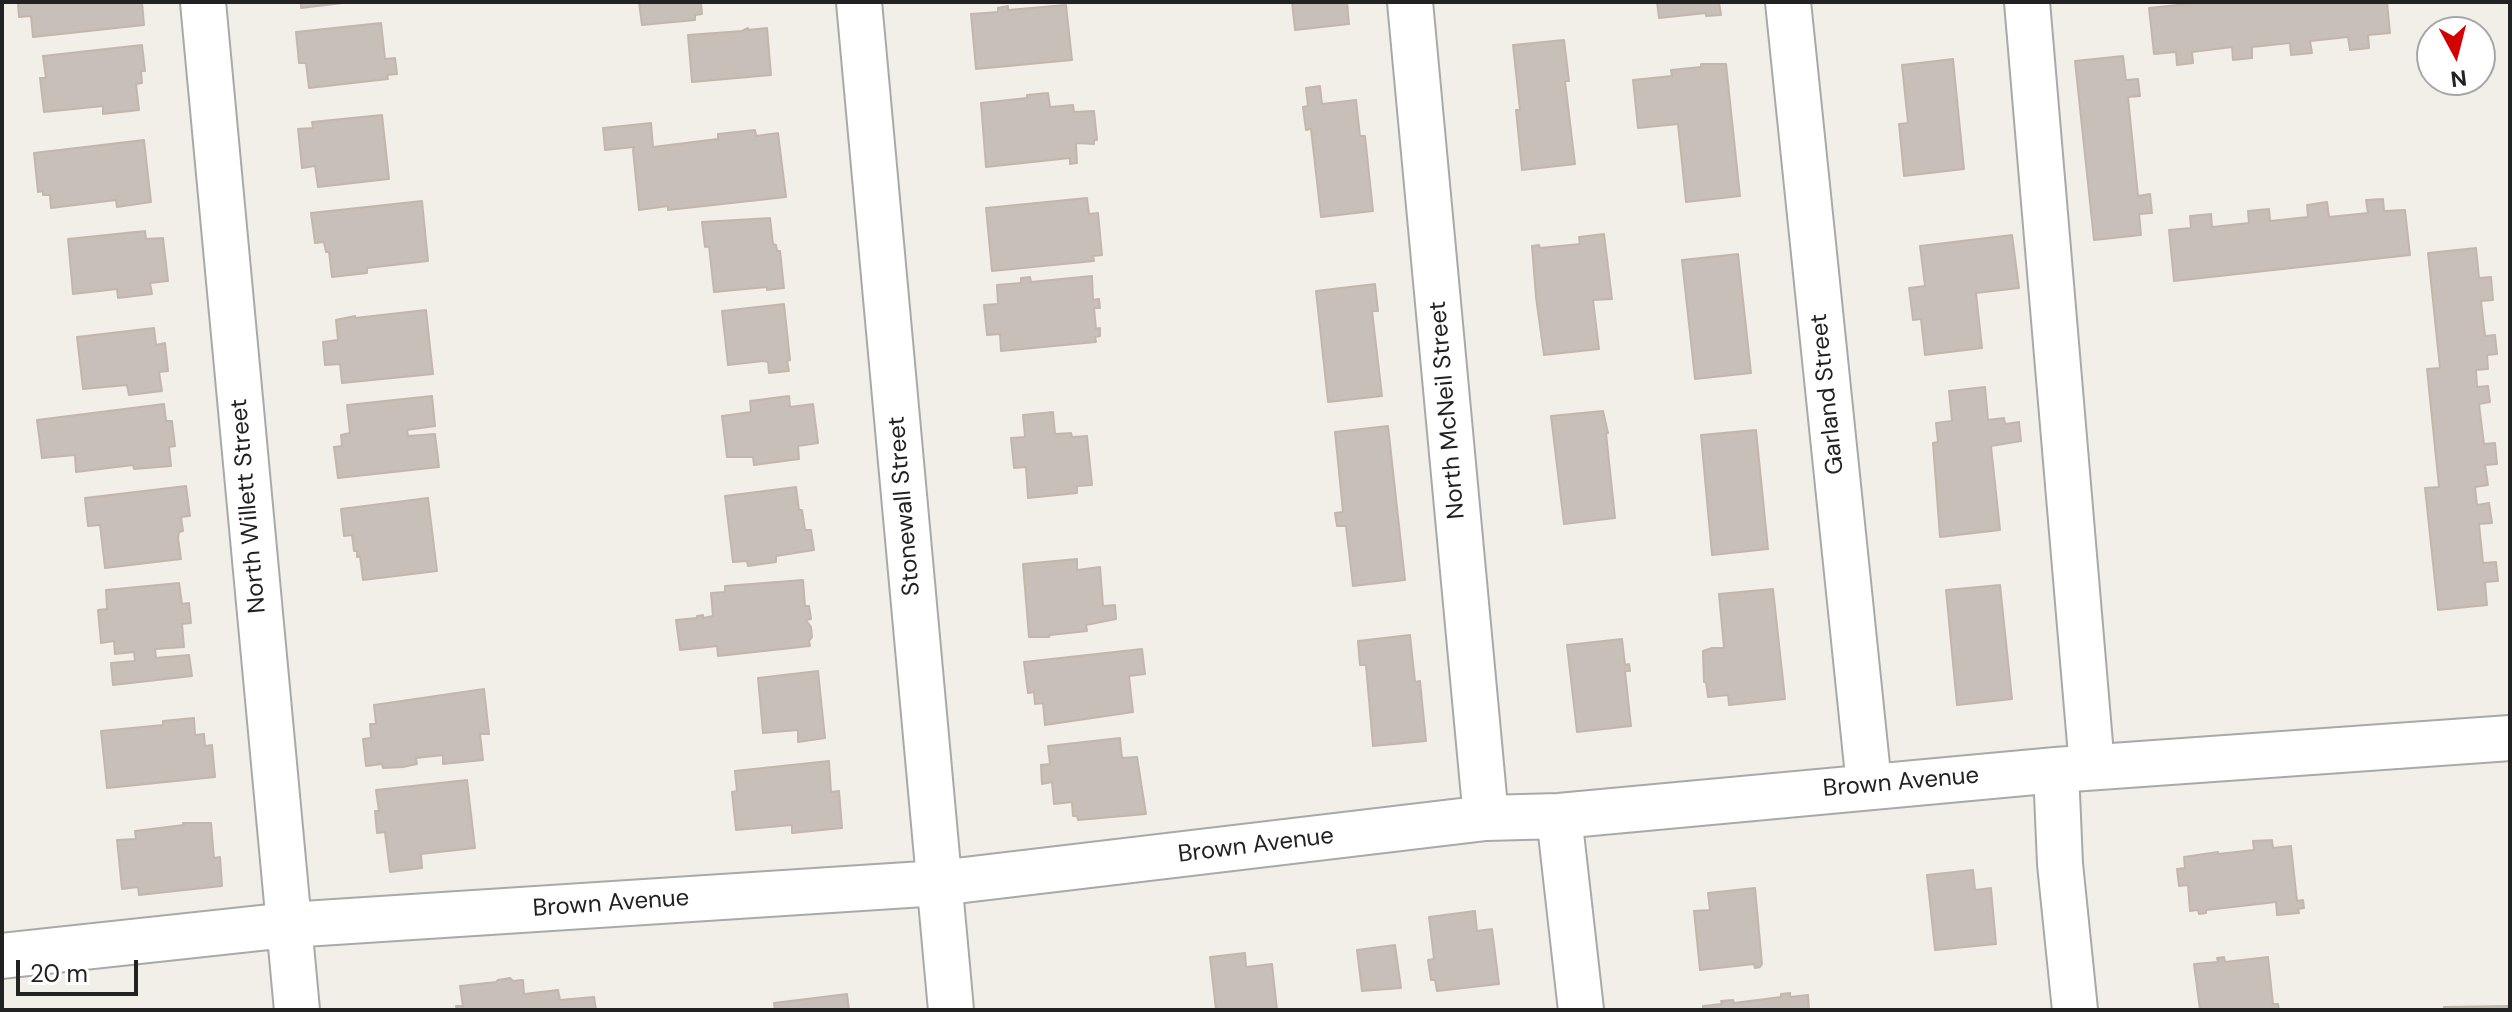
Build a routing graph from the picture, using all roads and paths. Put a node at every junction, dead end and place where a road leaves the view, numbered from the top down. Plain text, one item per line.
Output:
1 (203, 2) edge
2 (859, 2) edge
3 (1410, 2) edge
4 (1788, 2) edge
5 (2027, 2) edge
6 (2510, 738) edge
7 (2074, 769) junction
8 (1869, 785) junction
9 (1559, 816) junction
10 (1486, 818) junction
11 (939, 883) junction
12 (288, 925) junction
13 (2, 956) edge
14 (297, 1010) edge
15 (951, 1010) edge
16 (1581, 1010) edge
17 (2075, 1010) edge

1 - 12 street, North Willett Street
2 - 11 street, Stonewall Street
3 - 10 street, North McNeil Street
4 - 8 street, Garland Street
5 - 7 street
6 - 7 street, Brown Avenue
7 - 8 street, Brown Avenue
7 - 17 street
8 - 9 street, Brown Avenue
9 - 10 street, Brown Avenue
9 - 16 street
10 - 11 street, Brown Avenue
11 - 12 street, Brown Avenue
11 - 15 street, Stonewall Street
12 - 13 street, Brown Avenue
12 - 14 street, North Willett Street

